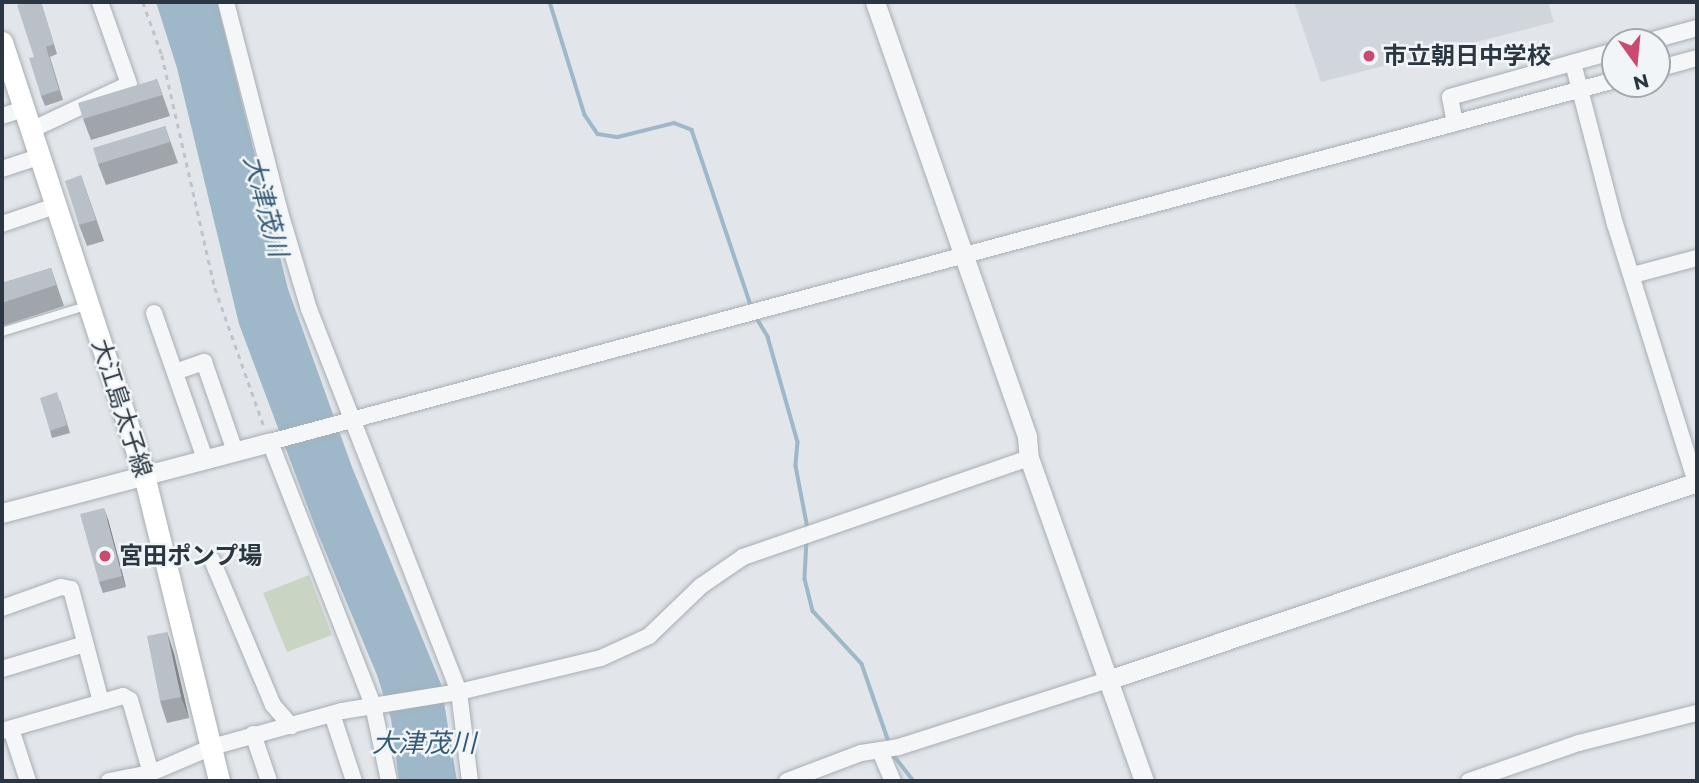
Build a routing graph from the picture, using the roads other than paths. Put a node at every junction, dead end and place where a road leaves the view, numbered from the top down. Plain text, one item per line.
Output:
1 (100, 2) edge
2 (226, 2) edge
3 (875, 2) edge
4 (1697, 27) edge
5 (1671, 35) edge
6 (2, 42) edge
7 (1601, 55) edge
8 (1697, 58) edge
9 (1573, 63) junction
10 (1671, 65) edge
11 (1601, 84) edge
12 (1579, 90) junction
13 (24, 109) junction
14 (2, 116) edge
15 (1455, 123) junction
16 (31, 130) junction
17 (41, 156) junction
18 (2, 169) edge
19 (55, 206) junction
20 (2, 223) edge
21 (962, 255) junction
22 (1697, 258) edge
23 (1633, 275) junction
24 (89, 305) junction
25 (154, 313) dead end
26 (2, 332) edge
27 (175, 372) junction
28 (353, 419) junction
29 (270, 442) junction
30 (235, 451) junction
31 (1029, 458) junction
32 (205, 459) junction
33 (144, 475) junction
34 (1697, 482) edge
35 (3, 510) edge
36 (212, 560) dead end
37 (2, 608) edge
38 (85, 644) junction
39 (2, 669) edge
40 (1108, 680) junction
41 (459, 692) junction
42 (101, 702) junction
43 (373, 705) junction
44 (1697, 713) edge
45 (332, 714) junction
46 (291, 726) junction
47 (7, 730) edge
48 (253, 734) junction
49 (212, 747) junction
50 (880, 751) junction
51 (151, 773) junction
52 (28, 781) edge
53 (109, 781) edge
54 (219, 781) edge
55 (269, 781) edge
56 (354, 781) edge
57 (389, 781) edge
58 (470, 781) edge
59 (788, 781) edge
60 (893, 781) edge
61 (1144, 781) edge
62 (1469, 781) edge

1 - 16 street
2 - 28 street
3 - 21 street
4 - 5 street
6 - 13 main road, 大江島太子線
7 - 9 street
8 - 10 street
9 - 12 street
9 - 15 street
11 - 12 street
12 - 15 street
12 - 23 street
13 - 14 street
13 - 16 main road, 大江島太子線
15 - 21 street
16 - 17 main road, 大江島太子線
17 - 18 street
17 - 19 main road, 大江島太子線
19 - 20 street
19 - 24 main road, 大江島太子線
21 - 28 street
21 - 31 street
22 - 23 street
23 - 34 street
24 - 26 lane
24 - 33 main road, 大江島太子線
25 - 27 street
27 - 30 street
27 - 32 street
28 - 29 street
28 - 41 street
29 - 30 street
29 - 43 street
30 - 32 street
31 - 40 street
31 - 41 street
32 - 33 street
33 - 35 street
33 - 49 main road, 大江島太子線
34 - 40 street
36 - 46 street
37 - 38 street
38 - 39 street
38 - 42 street
40 - 50 street
40 - 61 street
41 - 43 street
41 - 58 street
42 - 47 street
42 - 51 street
43 - 45 street
43 - 57 street
44 - 62 street
45 - 46 street
45 - 56 street
46 - 48 street
47 - 52 street
48 - 49 street
48 - 55 street
49 - 51 street
49 - 54 main road, 大江島太子線
50 - 59 street
50 - 60 street
51 - 53 street

